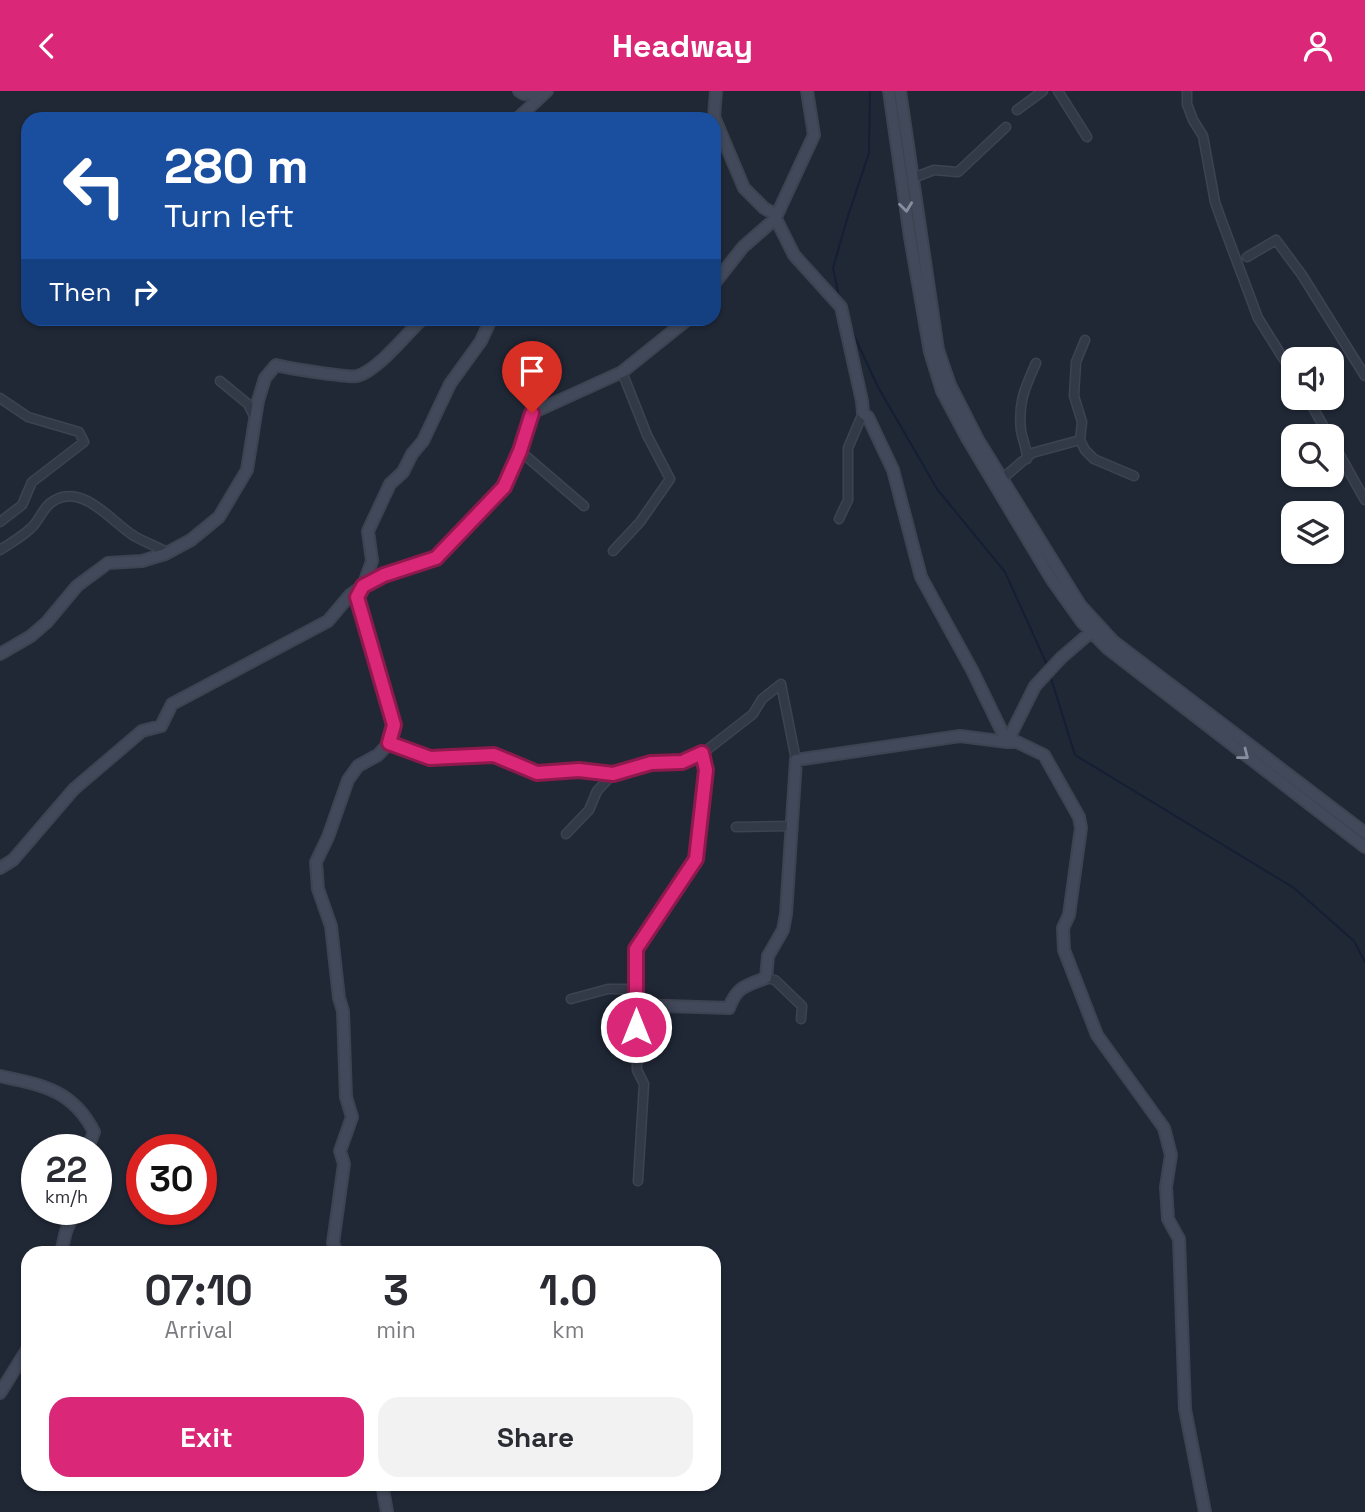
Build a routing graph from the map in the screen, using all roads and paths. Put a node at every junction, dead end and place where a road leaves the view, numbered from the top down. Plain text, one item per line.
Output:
1 (519, 91) edge
2 (716, 91) edge
3 (807, 91) edge
4 (889, 91) edge
5 (900, 91) edge
6 (1043, 91) edge
7 (1058, 91) edge
8 (1187, 91) edge
9 (545, 92) edge
10 (1017, 110) dead end
11 (524, 112) edge
12 (714, 112) edge
13 (1006, 127) dead end
14 (721, 134) edge
15 (1087, 137) dead end
16 (913, 178) junction
17 (775, 219) junction
18 (1247, 257) dead end
19 (721, 276) edge
20 (415, 326) edge
21 (488, 326) edge
22 (679, 326) edge
23 (1085, 340) dead end
24 (1281, 355) edge
25 (1036, 363) dead end
26 (622, 372) junction
27 (1365, 376) edge
28 (220, 381) dead end
29 (0, 398) edge
30 (863, 413) junction
31 (256, 423) junction
32 (1080, 440) junction
33 (520, 451) junction
34 (1027, 459) junction
35 (1344, 462) edge
36 (1134, 476) dead end
37 (1002, 479) junction
38 (1365, 500) edge
39 (584, 506) dead end
40 (839, 519) dead end
41 (0, 521) edge
42 (0, 550) edge
43 (613, 551) dead end
44 (169, 553) junction
45 (363, 586) junction
46 (1091, 632) junction
47 (0, 654) edge
48 (1007, 742) junction
49 (389, 743) junction
50 (702, 753) junction
51 (796, 761) junction
52 (613, 774) junction
53 (791, 826) junction
54 (736, 827) dead end
55 (1365, 833) edge
56 (566, 834) dead end
57 (1365, 848) edge
58 (0, 868) edge
59 (766, 978) junction
60 (636, 989) junction
61 (570, 999) dead end
62 (635, 1005) junction
63 (800, 1019) dead end
64 (0, 1076) edge
65 (93, 1134) edge
66 (638, 1181) dead end
67 (69, 1225) edge
68 (63, 1246) edge
69 (334, 1246) edge
70 (21, 1359) edge
71 (0, 1393) edge
72 (383, 1491) edge
73 (387, 1512) edge
74 (1205, 1512) edge

1 - 9 street
2 - 12 street
3 - 17 street
4 -> 46 street
5 - 16 street
6 - 10 street
7 - 15 street
8 - 24 street
9 - 11 street
13 - 16 street
14 - 17 street
16 - 37 street
17 - 19 street
17 - 30 street
18 - 27 street
20 - 31 street
21 - 45 street
22 - 26 street
23 - 32 street
25 - 34 street
26 - 33 street
26 - 43 street
28 - 31 street
29 - 41 street
30 - 40 street
30 - 48 street
31 - 44 street
32 - 34 street
32 - 36 street
33 - 39 street
33 - 45 street
34 - 37 street
35 - 38 street
37 - 55 street
42 - 44 street
44 - 47 street
45 - 49 street
45 - 58 street
46 - 48 street
46 -> 57 street
48 - 51 street
48 - 74 street
49 - 52 street
49 - 69 street
50 - 51 street
50 - 52 street
50 - 60 street
51 - 53 street
52 - 56 street
53 - 54 street
53 - 59 street
59 - 62 street
59 - 63 street
60 - 61 street
60 - 62 street
62 - 66 street
64 - 65 street
67 - 68 street
70 - 71 street
72 - 73 street

